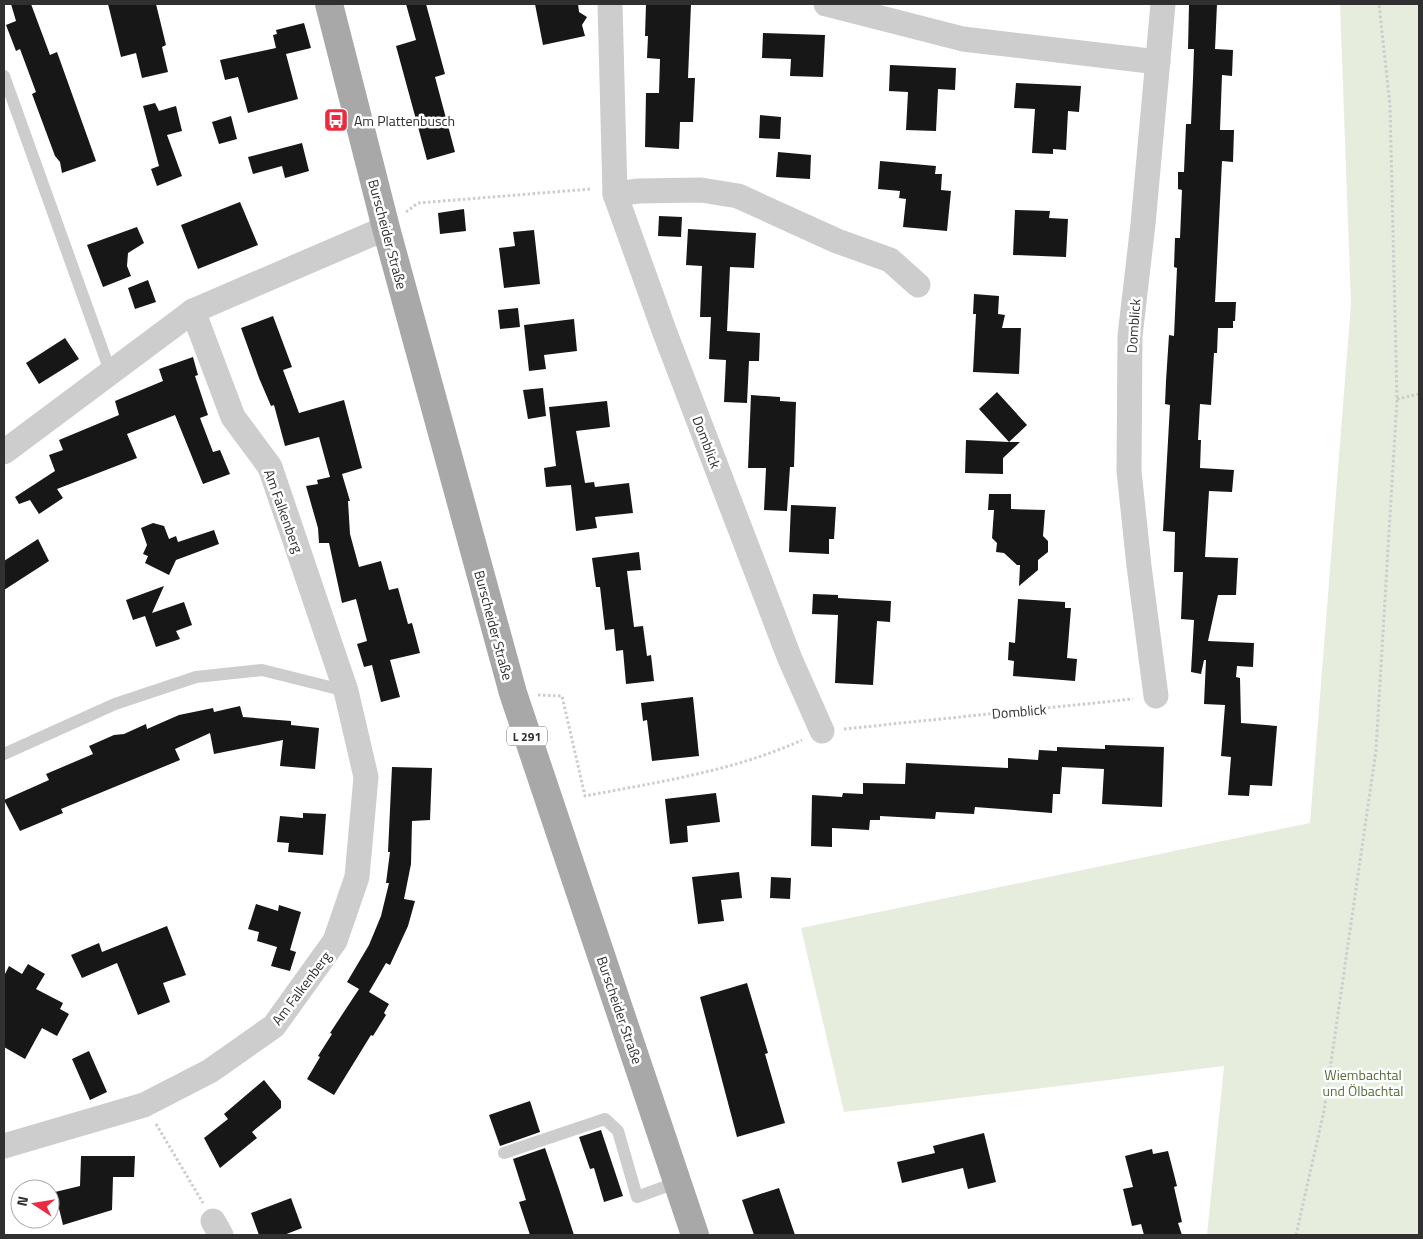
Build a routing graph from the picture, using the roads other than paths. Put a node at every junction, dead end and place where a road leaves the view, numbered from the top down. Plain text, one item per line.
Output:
1 (329, 4) edge
2 (610, 4) edge
3 (826, 4) edge
4 (1163, 4) edge
5 (1158, 62) junction
6 (4, 76) edge
7 (615, 194) junction
8 (386, 228) junction
9 (918, 285) dead end
10 (193, 311) junction
11 (110, 371) junction
12 (4, 452) edge
13 (346, 691) junction
14 (1156, 696) road end
15 (822, 731) road end
16 (4, 754) edge
17 (4, 1146) edge
18 (504, 1152) dead end
19 (678, 1182) junction
20 (695, 1235) edge

1 - 8 main road, Burscheider Straße / L 291
2 - 7 street, Domblick
3 - 5 street
4 - 5 street, Domblick
5 - 14 street, Domblick
6 - 11 lane
7 - 9 street
7 - 15 street, Domblick
8 - 10 street
8 - 19 main road, Burscheider Straße / L 291
10 - 11 street
10 - 13 street, Am Falkenberg
11 - 12 street
13 - 16 lane
13 - 17 street, Am Falkenberg
18 - 19 lane
19 - 20 main road, Burscheider Straße / L 291

